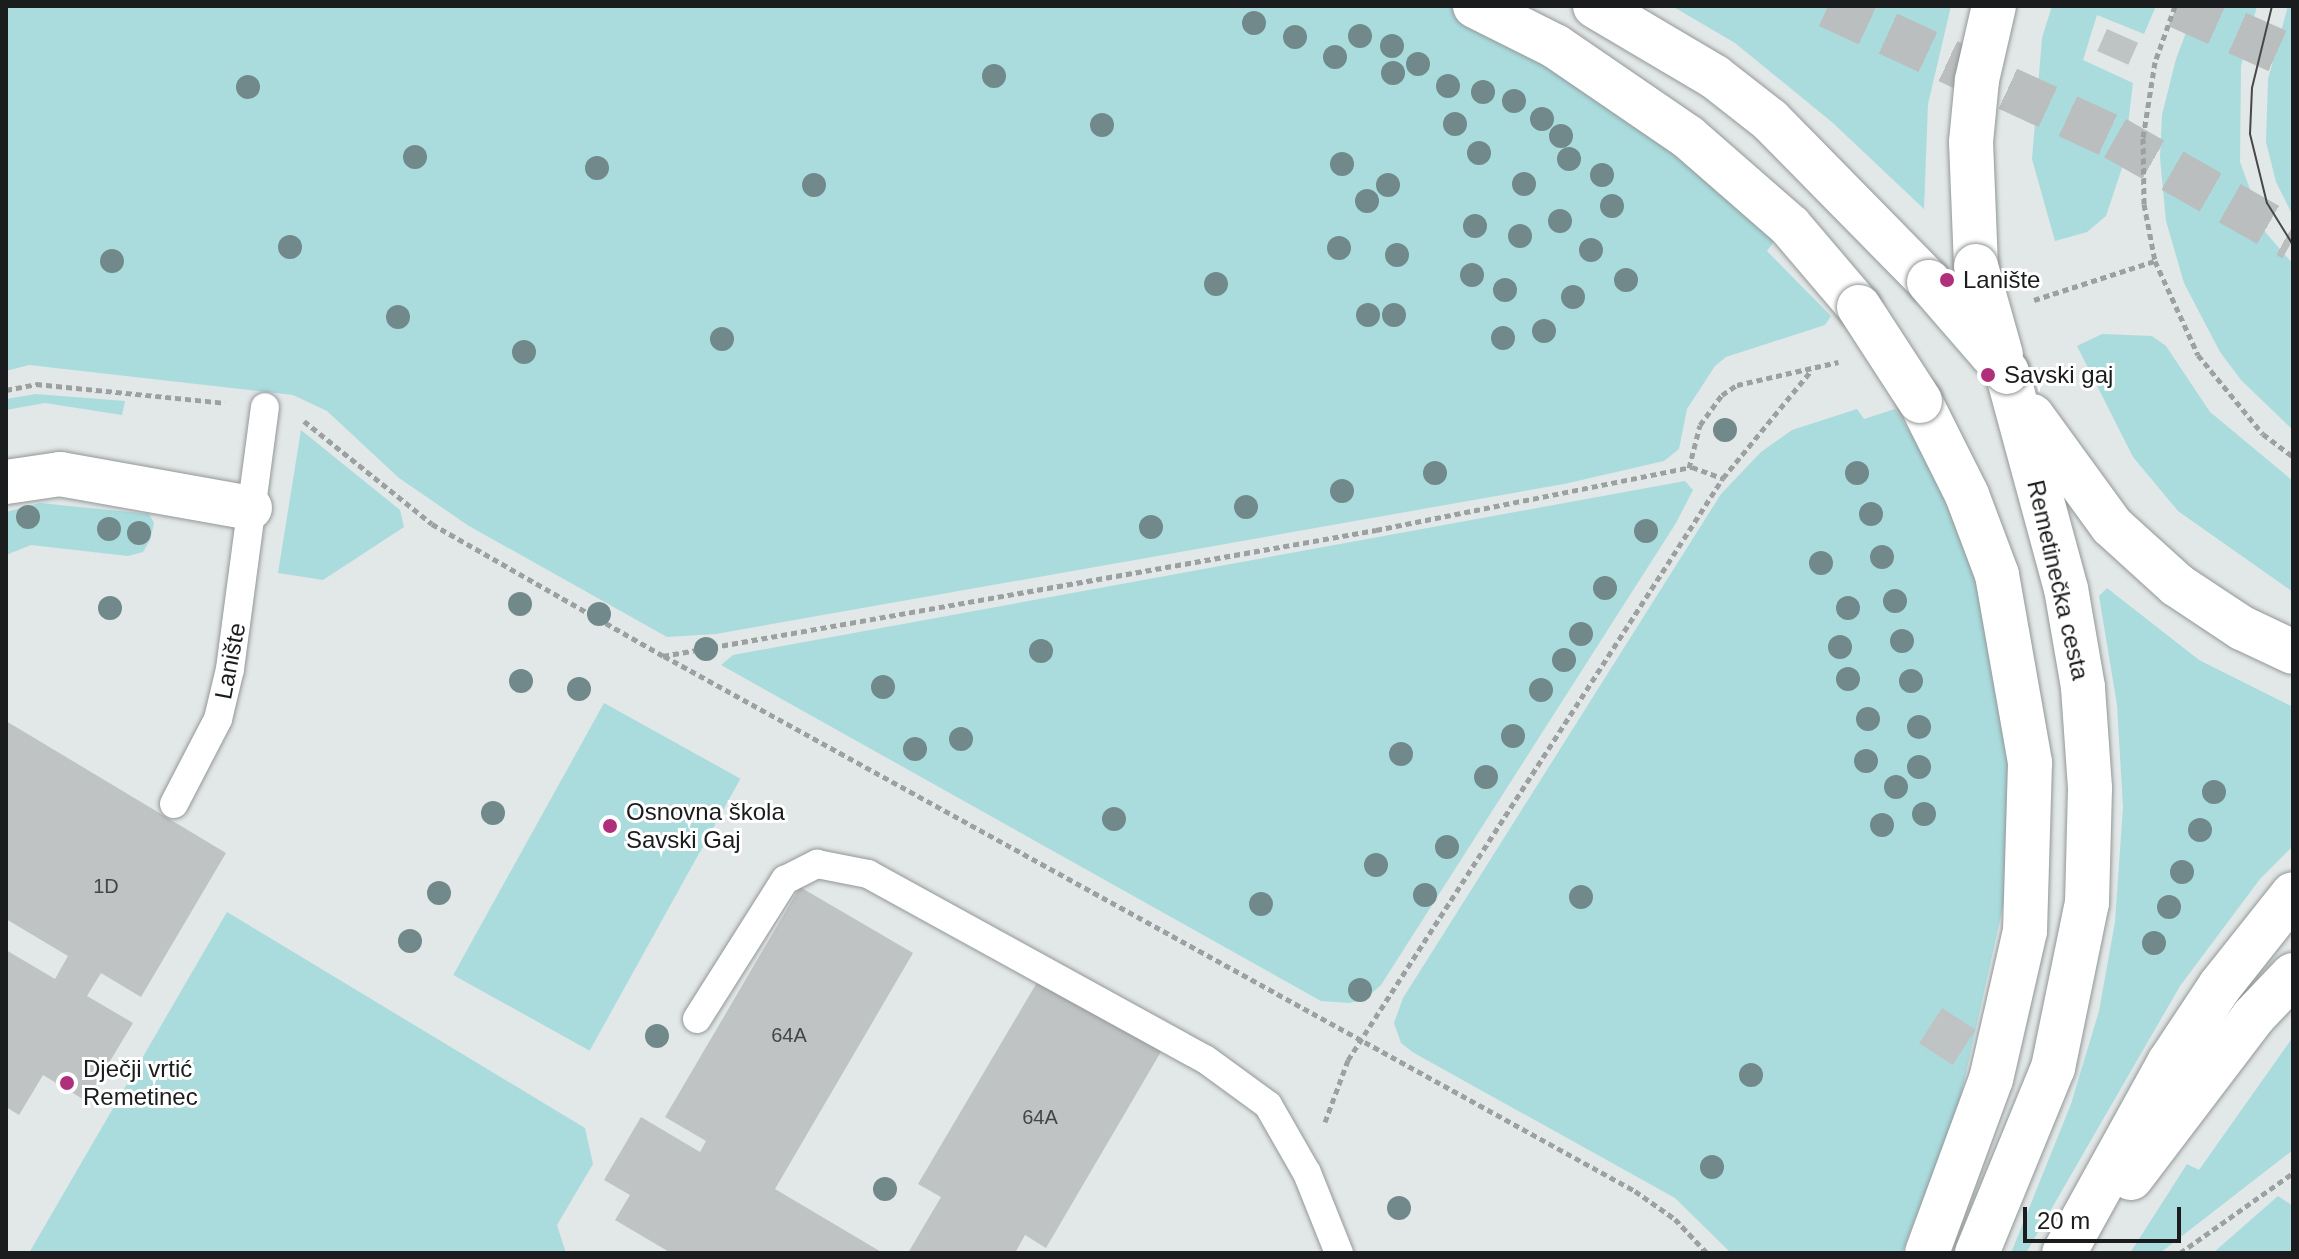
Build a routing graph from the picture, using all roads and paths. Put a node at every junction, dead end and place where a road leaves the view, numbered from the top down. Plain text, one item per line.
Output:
1 (1475, 6) edge
2 (1595, 6) edge
3 (1994, 6) edge
4 (2175, 6) edge
5 (2007, 372) junction
6 (6, 390) edge
7 (265, 407) junction
8 (2293, 457) edge
9 (1689, 468) junction
10 (1723, 478) junction
11 (6, 482) edge
12 (250, 508) junction
13 (2293, 652) edge
14 (663, 656) junction
15 (174, 804) dead end
16 (2293, 894) edge
17 (2293, 975) edge
18 (697, 1019) dead end
19 (1359, 1043) junction
20 (1307, 1173) junction
21 (2293, 1173) edge
22 (2285, 1179) junction
23 (2293, 1184) edge
24 (1339, 1253) edge
25 (1707, 1253) edge
26 (1927, 1253) edge
27 (1977, 1253) edge
28 (2064, 1253) edge
29 (2073, 1253) edge
30 (2180, 1253) edge

1 - 26 main road, bridge
2 - 5 main road, bridge
3 - 5 main road, bridge
4 - 8 path
5 - 13 main road
5 - 27 main road, Remetinečka cesta
6 - 7 path
7 - 12 lane, Lanište
7 - 14 path
9 - 10 path
9 - 10 path
9 - 14 path
10 - 19 path
11 - 12 main road
12 - 15 lane, Lanište
14 - 19 path
16 - 28 main road
17 - 29 main road
18 - 20 lane
19 - 20 path
19 - 25 path
20 - 24 lane
21 - 22 path
22 - 23 path
22 - 30 path

